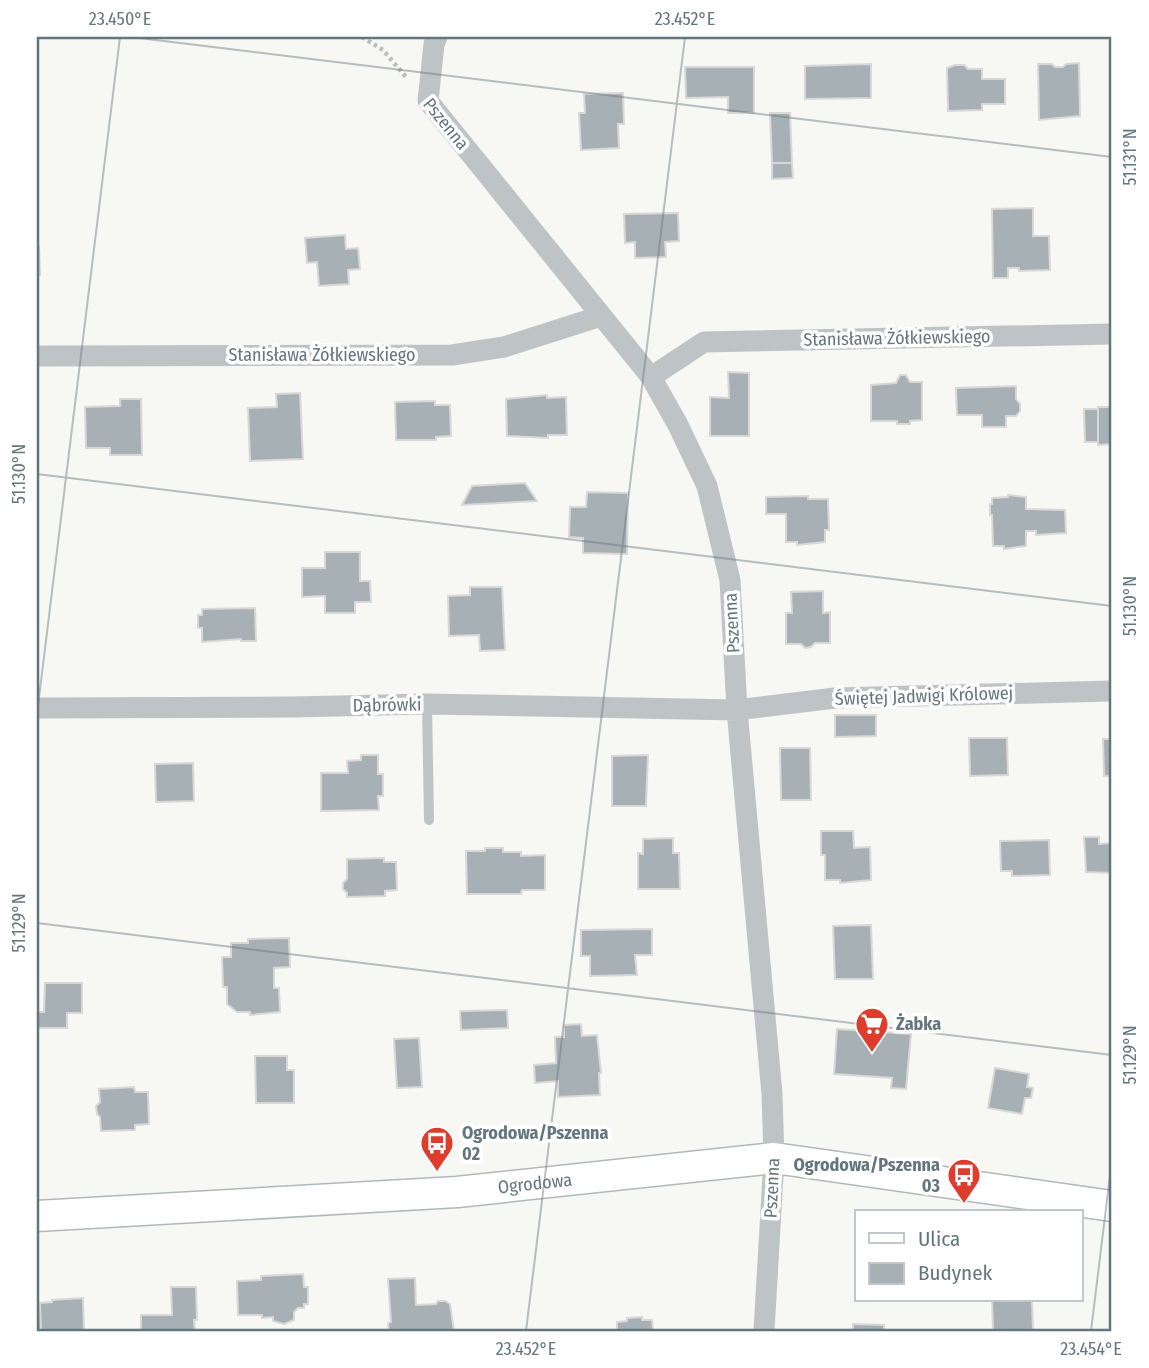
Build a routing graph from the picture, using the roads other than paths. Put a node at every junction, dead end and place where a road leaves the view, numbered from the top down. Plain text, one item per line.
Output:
1 (437, 37) edge
2 (601, 316) junction
3 (1112, 334) edge
4 (37, 356) edge
5 (651, 377) junction
6 (1112, 691) edge
7 (427, 704) junction
8 (37, 708) edge
9 (737, 710) junction
10 (429, 820) dead end
11 (775, 1157) junction
12 (1112, 1206) edge
13 (37, 1216) edge
14 (764, 1331) edge

1 - 2 street, Pszenna
2 - 4 street, Stanisława Żółkiewskiego
2 - 5 street, Pszenna
3 - 5 street, Stanisława Żółkiewskiego
5 - 9 street, Pszenna
6 - 9 street, Świętej Jadwigi Królowej
7 - 8 street, Dąbrówki
7 - 9 street, Dąbrówki
7 - 10 lane
9 - 11 street, Pszenna
11 - 12 street, Ogrodowa
11 - 13 street, Ogrodowa
11 - 14 street, Pszenna

